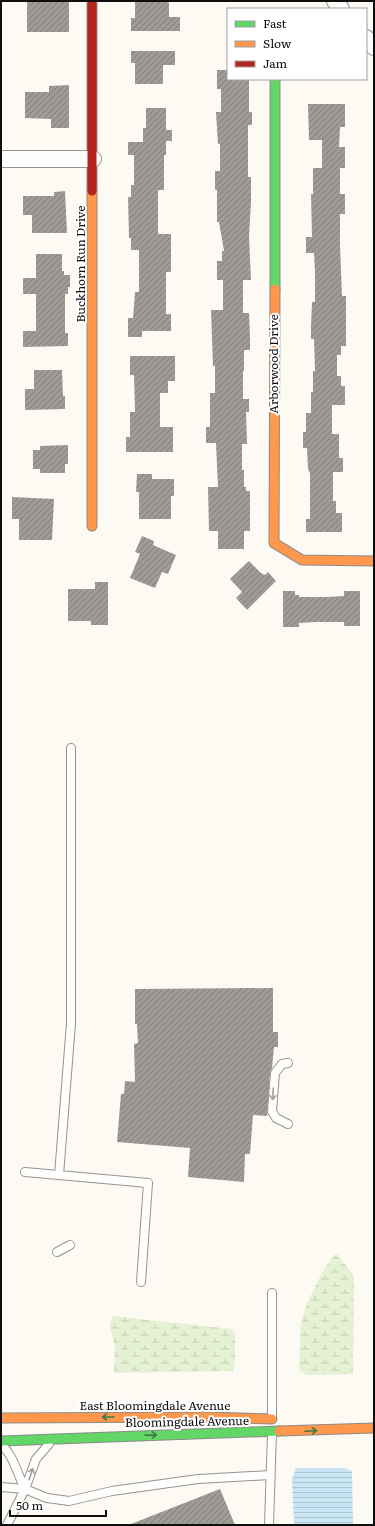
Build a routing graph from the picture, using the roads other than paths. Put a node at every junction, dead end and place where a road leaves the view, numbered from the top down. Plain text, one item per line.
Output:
1 (92, 1) edge
2 (367, 39) edge
3 (374, 47) edge
4 (275, 80) edge
5 (1, 159) edge
6 (93, 159) junction
7 (92, 526) dead end
8 (374, 561) edge
9 (71, 748) dead end
10 (288, 1063) dead end
11 (288, 1124) dead end
12 (25, 1172) dead end
13 (59, 1175) junction
14 (70, 1245) dead end
15 (57, 1252) dead end
16 (141, 1282) dead end
17 (272, 1293) dead end
18 (1, 1418) edge
19 (272, 1419) junction
20 (285, 1420) dead end
21 (305, 1421) dead end
22 (356, 1428) junction
23 (374, 1428) edge
24 (272, 1432) junction
25 (56, 1439) junction
26 (1, 1443) edge
27 (270, 1475) junction
28 (1, 1487) edge
29 (25, 1489) junction
30 (7, 1525) edge
31 (269, 1525) edge

1 - 6 street, Buckhorn Run Drive
2 - 3 street
4 - 8 street, Arborwood Drive
5 - 6 street
6 - 7 street, Buckhorn Run Drive
9 - 13 lane
10 -> 11 lane
12 - 13 lane
13 - 16 lane
14 - 15 lane
17 - 19 lane
19 -> 18 street, East Bloomingdale Avenue
19 - 20 street, East Bloomingdale Avenue
19 - 24 lane
21 - 22 street
22 - 23 street, Bloomingdale Avenue
24 -> 22 street, Bloomingdale Avenue
25 -> 24 street, Bloomingdale Avenue
24 - 27 lane
25 - 26 street, Bloomingdale Avenue
29 -> 25 lane
26 - 29 lane
27 - 29 lane
27 - 31 lane
28 - 29 lane
29 - 30 lane

